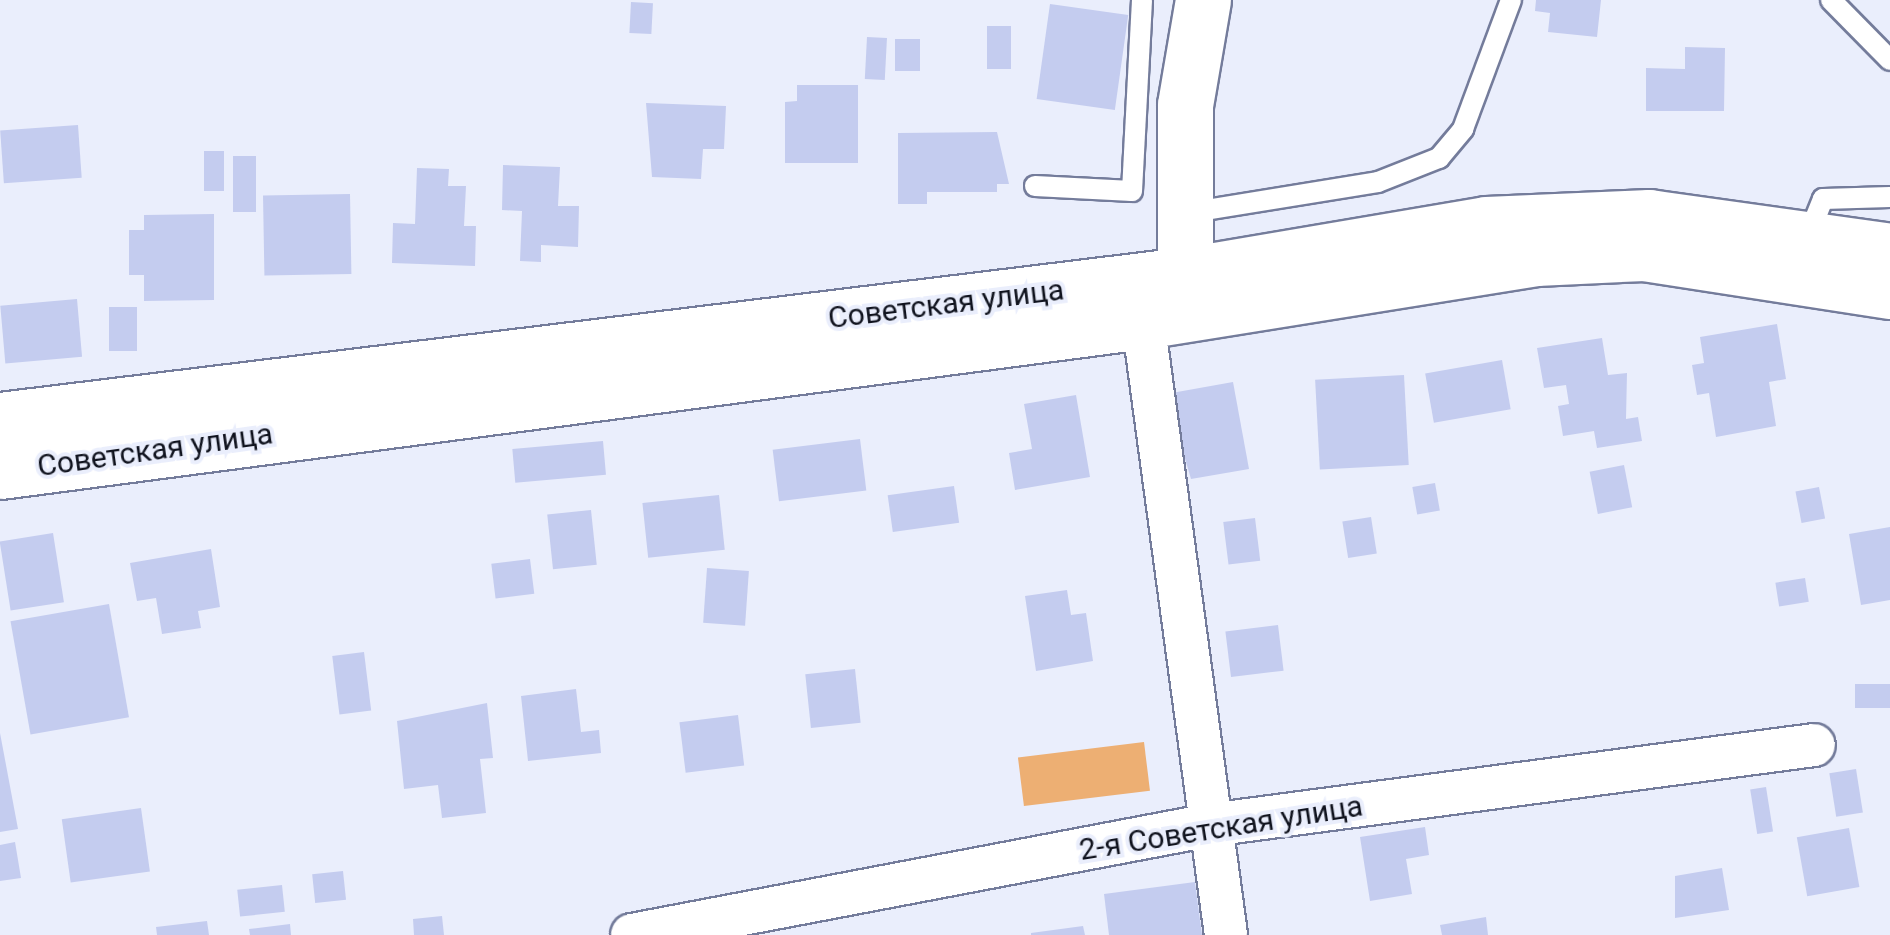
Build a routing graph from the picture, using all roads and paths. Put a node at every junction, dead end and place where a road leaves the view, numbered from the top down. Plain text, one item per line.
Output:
1 (1142, 0) edge
2 (1203, 0) edge
3 (1511, 0) edge
4 (1831, 0) edge
5 (1890, 60) edge
6 (1036, 186) dead end
7 (1890, 197) edge
8 (1185, 213) junction
9 (1808, 236) junction
10 (1890, 251) edge
11 (1185, 274) junction
12 (1890, 291) edge
13 (1143, 321) junction
14 (0, 420) edge
15 (0, 471) edge
16 (1814, 744) dead end
17 (1210, 825) junction
18 (632, 935) edge
19 (1226, 935) edge

1 - 6 lane
2 - 8 main road
3 - 8 lane
4 - 5 lane
7 - 9 lane
8 - 11 main road
9 - 10 main road, Советская улица
9 - 11 main road, Советская улица
11 - 14 main road, Советская улица
12 - 13 main road, Советская улица
13 - 15 main road, Советская улица
13 - 17 street
16 - 17 street, 2-я Советская улица
17 - 18 street, 2-я Советская улица
17 - 19 street

